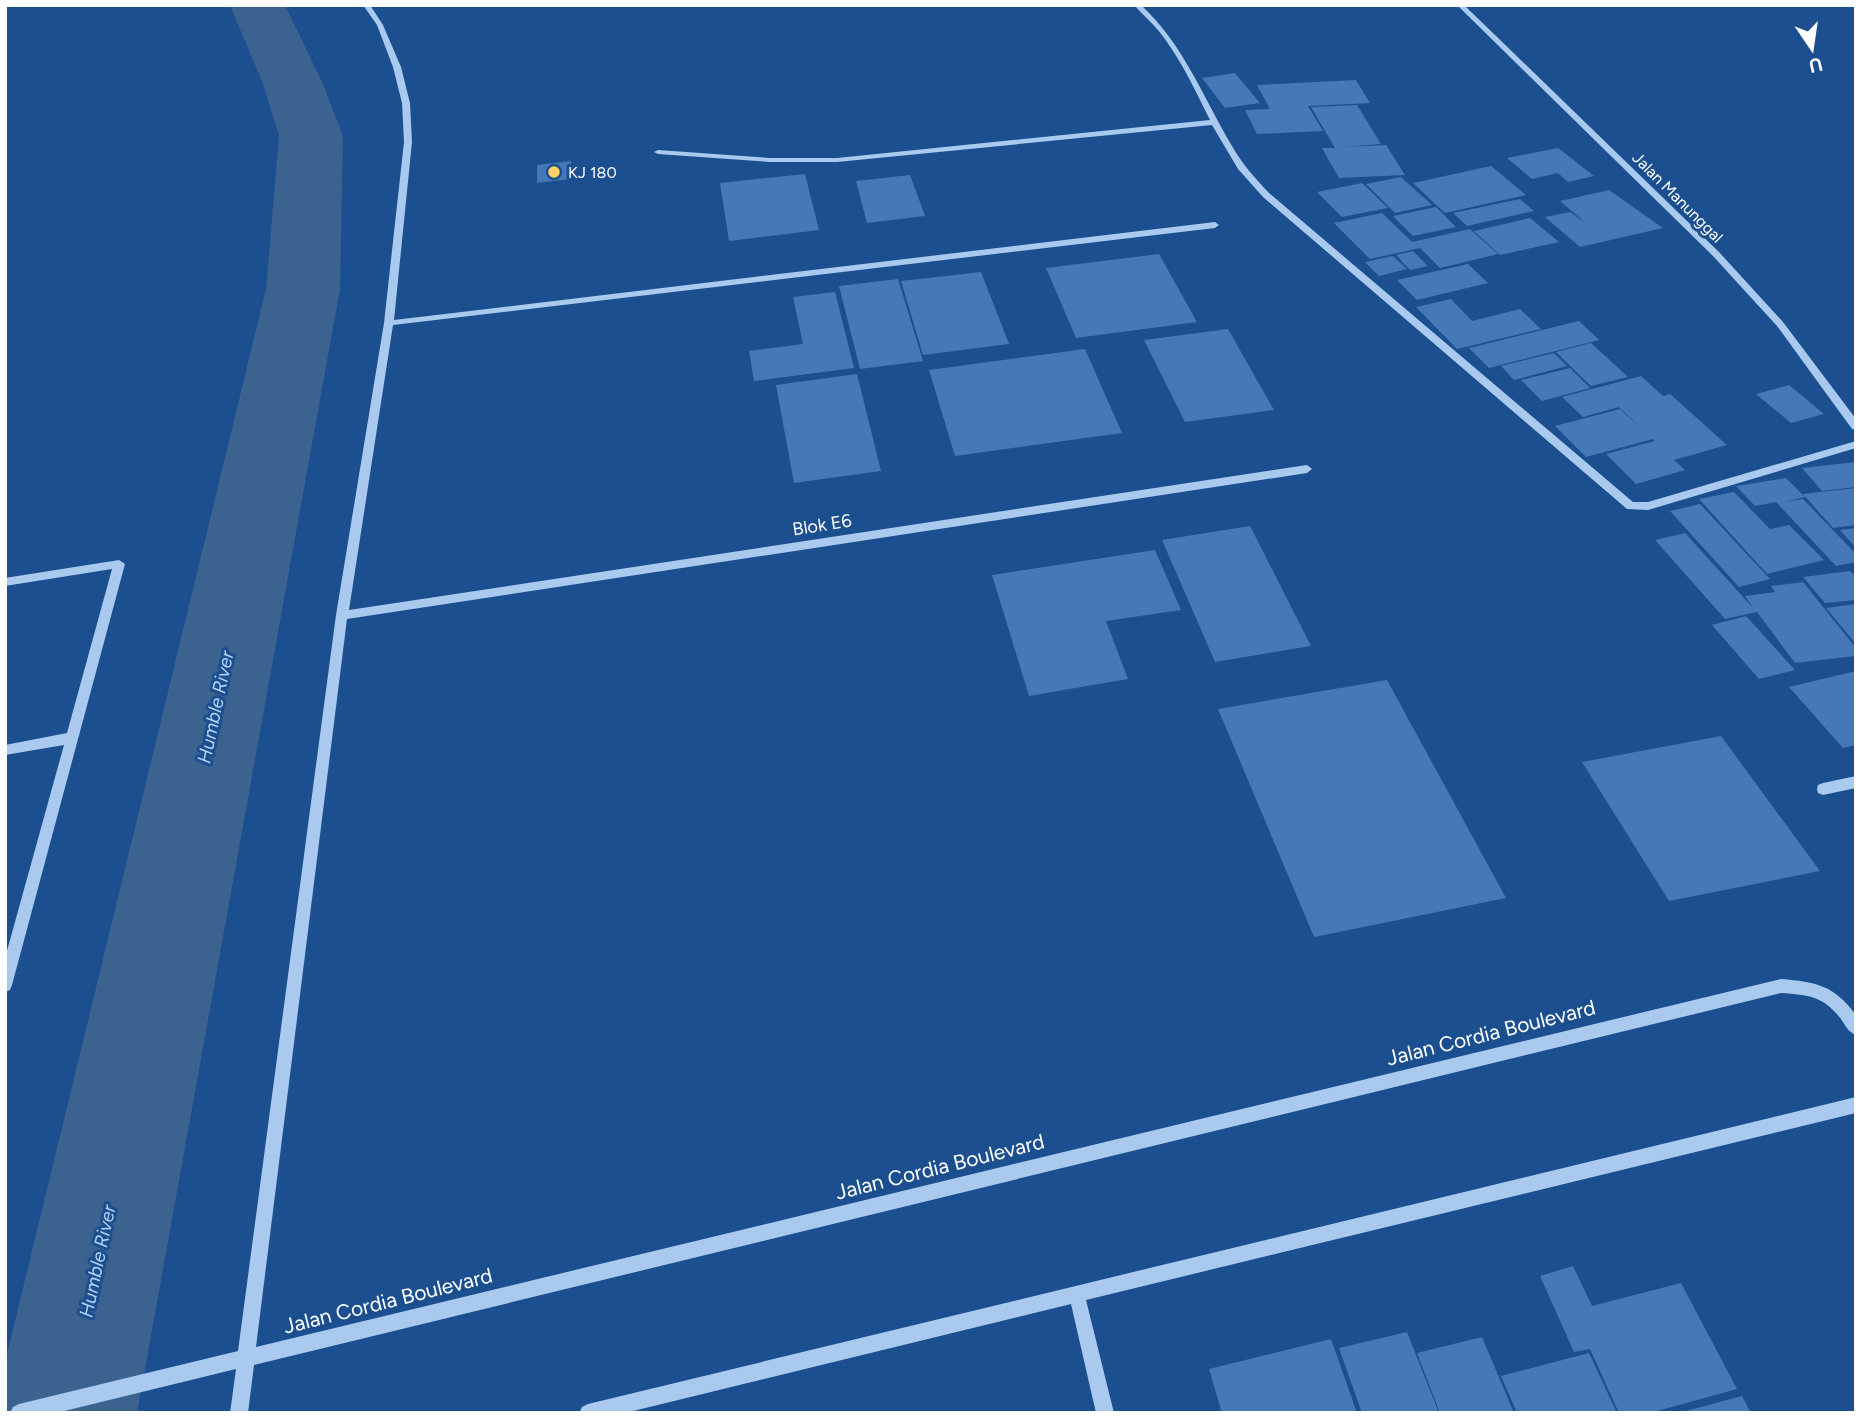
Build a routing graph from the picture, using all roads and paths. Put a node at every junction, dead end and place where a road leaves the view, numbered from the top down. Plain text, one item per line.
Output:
1 (366, 5) edge
2 (1137, 5) edge
3 (1460, 5) edge
4 (1215, 122) junction
5 (658, 152) dead end
6 (1216, 225) dead end
7 (390, 323) junction
8 (1856, 428) edge
9 (1856, 443) edge
10 (1307, 469) dead end
11 (5, 582) edge
12 (342, 615) junction
13 (71, 738) junction
14 (5, 750) edge
15 (1856, 782) edge
16 (1824, 789) dead end
17 (5, 985) edge
18 (1856, 1028) edge
19 (1856, 1105) edge
20 (1077, 1296) junction
21 (246, 1359) junction
22 (19, 1413) edge
23 (239, 1413) edge
24 (588, 1413) edge
25 (1105, 1413) edge

1 - 7 street
2 - 4 street
3 - 8 street, Jalan Manunggal
4 - 5 street
4 - 9 street
6 - 7 street
7 - 12 street
10 - 12 street, Blok E6
11 - 13 street
12 - 21 street
13 - 14 street
13 - 17 street
15 - 16 street
18 - 21 street, Jalan Cordia Boulevard
19 - 20 street
20 - 24 street
20 - 25 street
21 - 22 street, Jalan Cordia Boulevard
21 - 23 street

